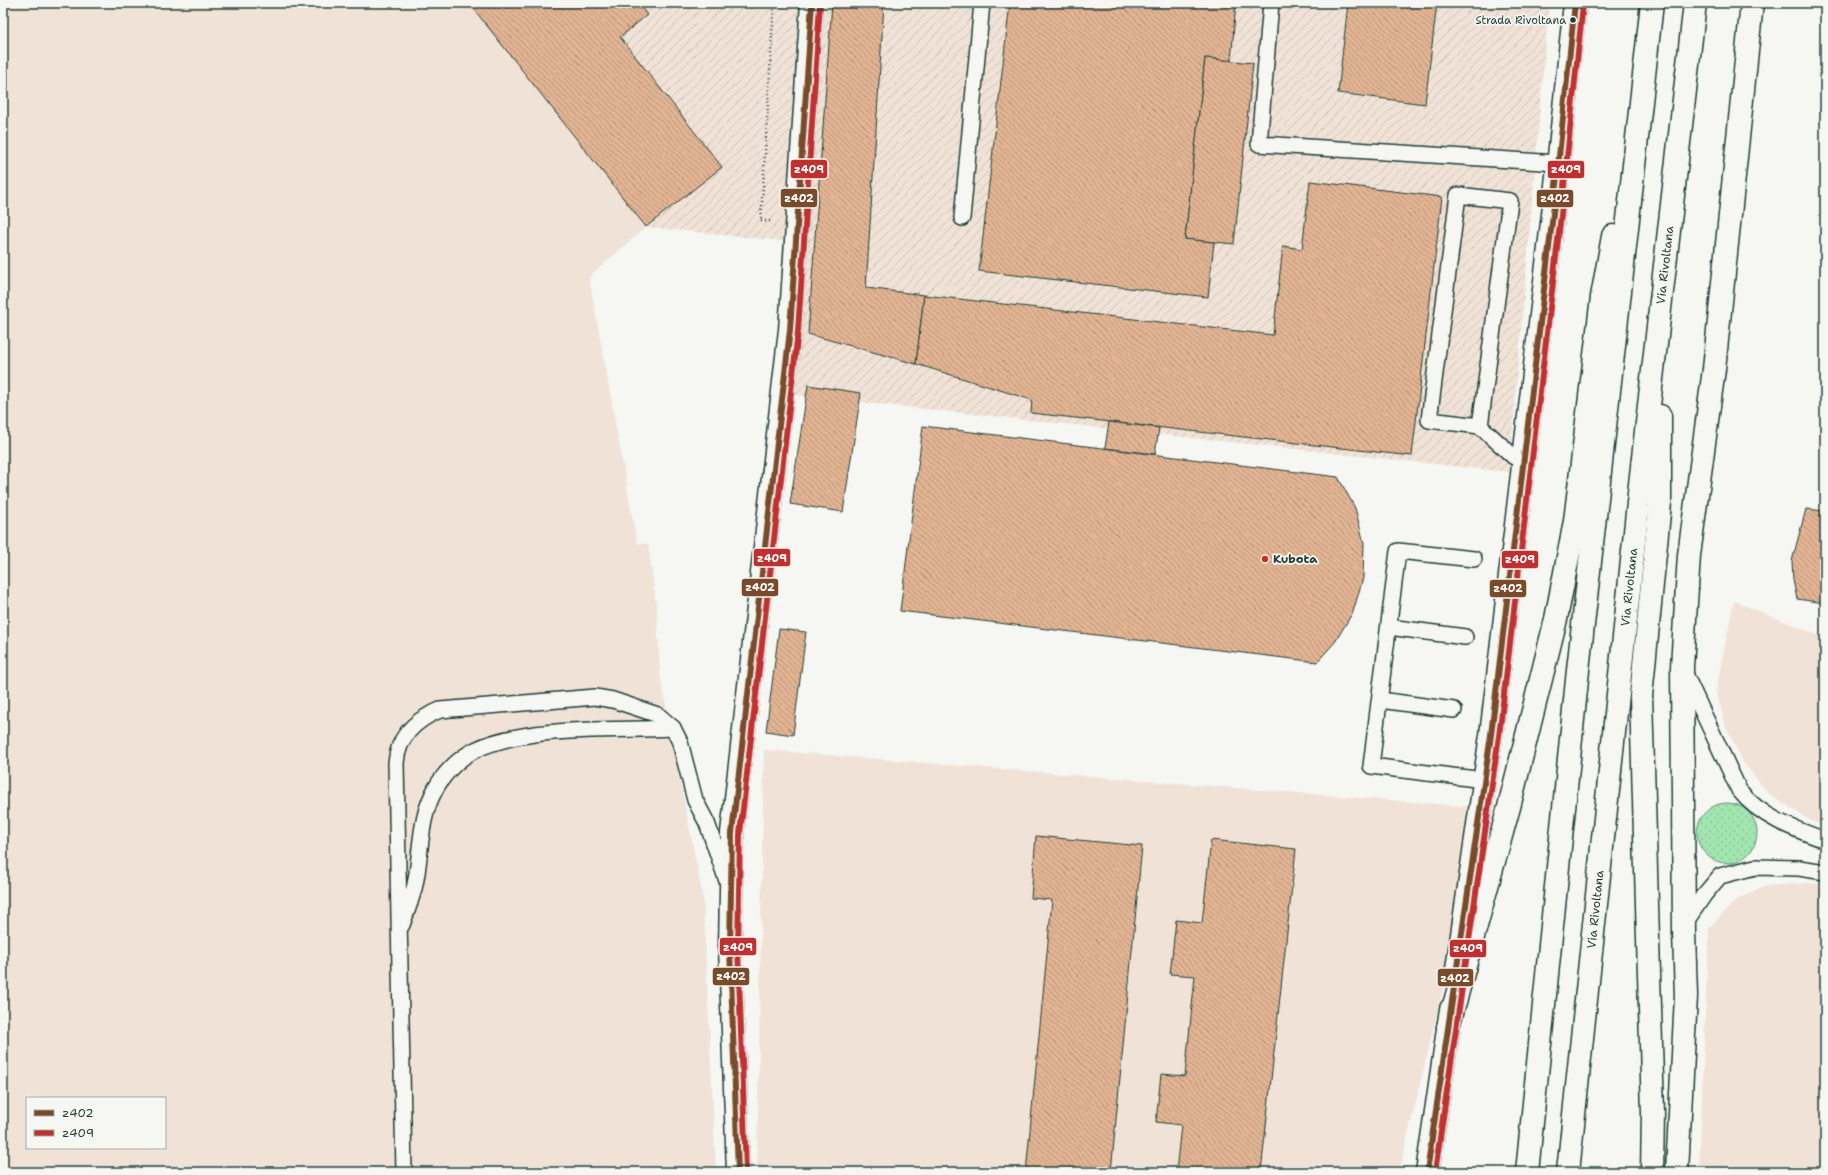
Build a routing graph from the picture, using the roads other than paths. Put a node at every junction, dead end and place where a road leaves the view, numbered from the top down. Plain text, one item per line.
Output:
1 (812, 3) edge
2 (982, 3) edge
3 (1271, 3) edge
4 (1575, 3) edge
5 (1652, 3) edge
6 (1695, 3) edge
7 (1698, 3) edge
8 (1752, 3) edge
9 (1692, 26) junction
10 (1645, 70) junction
11 (1558, 163) junction
12 (962, 218) dead end
13 (1660, 313) junction
14 (1480, 426) junction
15 (1524, 458) junction
16 (1474, 559) dead end
17 (1389, 627) junction
18 (1465, 637) dead end
19 (1682, 667) junction
20 (1380, 700) junction
21 (1454, 710) dead end
22 (673, 728) junction
23 (1484, 780) junction
24 (1825, 840) edge
25 (1825, 872) edge
26 (732, 894) junction
27 (1684, 932) junction
28 (398, 939) junction
29 (1448, 1027) junction
30 (404, 1172) edge
31 (738, 1172) edge
32 (1427, 1172) edge
33 (1527, 1172) edge
34 (1568, 1172) edge
35 (1652, 1172) edge
36 (1677, 1172) edge

1 - 26 main road
2 - 12 lane
3 - 11 lane
4 - 11 main road
5 - 10 main road
6 - 9 main road, Via Rivoltana
7 - 9 main road
8 - 19 main road
9 - 13 main road, Via Rivoltana
10 - 29 main road
10 - 33 main road
11 - 15 main road
13 - 34 main road, Via Rivoltana
13 - 35 main road
14 - 14 lane
14 - 15 lane
15 - 23 main road
16 - 17 lane
17 - 18 lane
17 - 20 lane
19 - 24 lane
19 - 27 main road
20 - 21 lane
20 - 23 lane
22 - 26 lane
22 - 28 lane
22 - 28 lane
23 - 29 main road
25 - 27 lane
26 - 31 main road
27 - 36 main road
28 - 30 lane
29 - 32 main road

